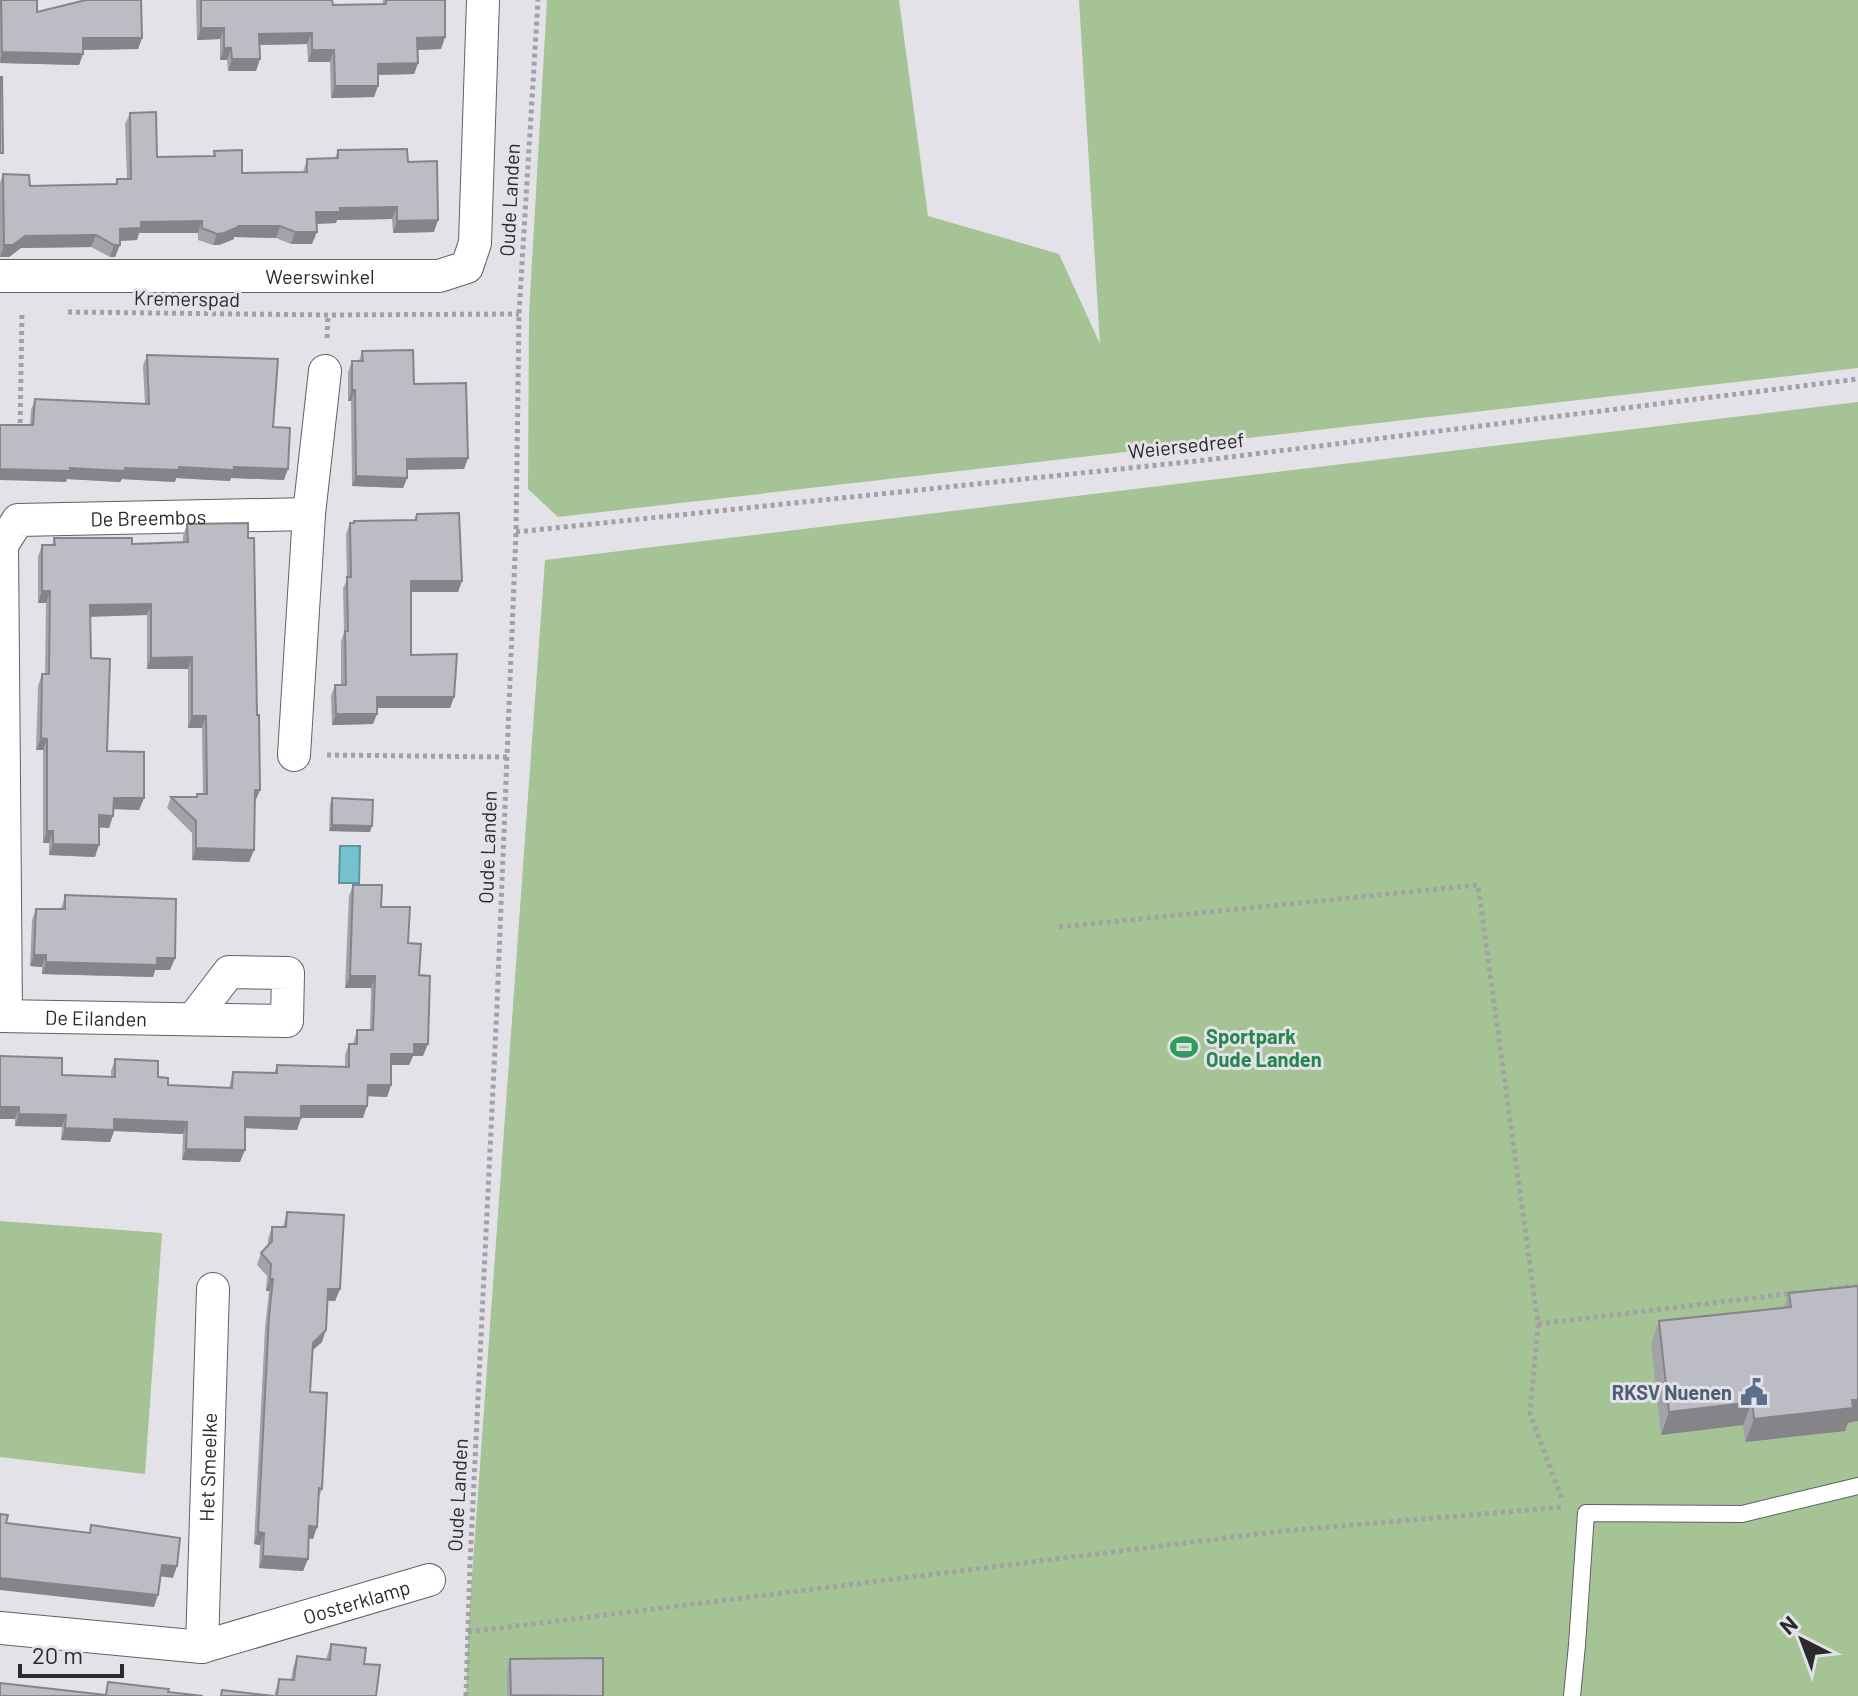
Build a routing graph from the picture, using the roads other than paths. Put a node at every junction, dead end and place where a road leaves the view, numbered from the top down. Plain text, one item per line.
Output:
1 (483, 0) edge
2 (0, 276) edge
3 (325, 371) dead end
4 (309, 514) junction
5 (1, 545) edge
6 (294, 755) road end
7 (3, 1016) edge
8 (193, 1019) dead end
9 (213, 1289) dead end
10 (1858, 1486) edge
11 (429, 1580) dead end
12 (0, 1628) edge
13 (202, 1647) junction
14 (1572, 1696) edge

1 - 2 street, Weerswinkel
3 - 4 street
4 - 5 street, De Breembos
4 - 6 street
5 - 7 street
7 - 8 street, De Eilanden
9 - 13 street, Het Smeelke
10 - 14 lane
11 - 13 street, Oosterklamp
12 - 13 street, Oosterklamp

